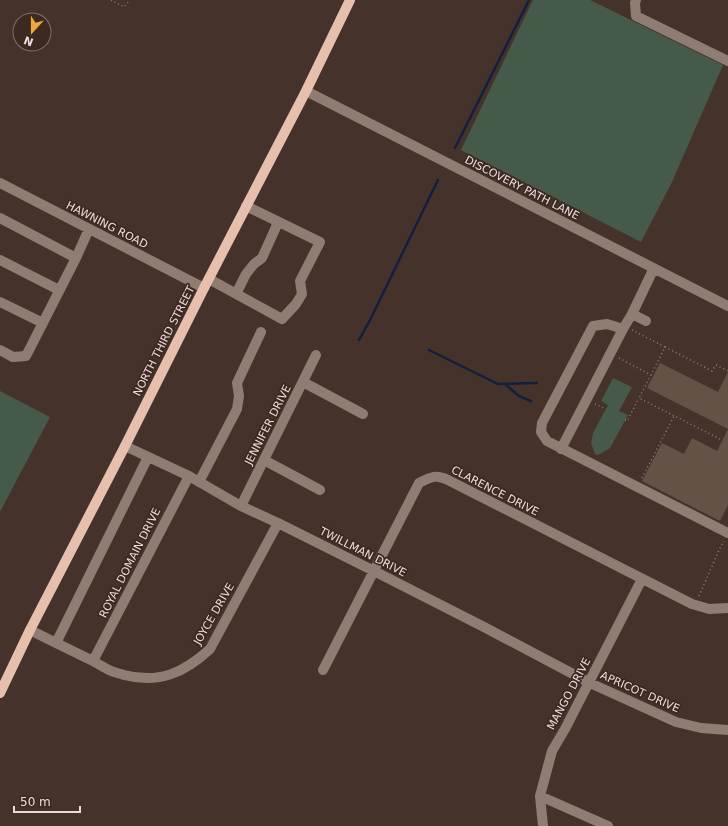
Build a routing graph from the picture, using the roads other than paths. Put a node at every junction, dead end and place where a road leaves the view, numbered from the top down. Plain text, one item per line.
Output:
1 (350, 0) edge
2 (636, 0) edge
3 (728, 61) edge
4 (306, 91) junction
5 (0, 184) edge
6 (246, 206) junction
7 (0, 218) edge
8 (278, 221) junction
9 (89, 229) junction
10 (76, 258) junction
11 (0, 260) edge
12 (654, 268) junction
13 (208, 279) junction
14 (204, 288) junction
15 (59, 290) junction
16 (236, 294) junction
17 (0, 302) edge
18 (728, 306) edge
19 (632, 314) junction
20 (646, 321) dead end
21 (43, 322) junction
22 (627, 330) junction
23 (261, 332) dead end
24 (0, 350) edge
25 (316, 356) dead end
26 (303, 382) junction
27 (363, 414) dead end
28 (125, 446) junction
29 (561, 448) junction
30 (148, 457) junction
31 (264, 460) junction
32 (189, 476) junction
33 (199, 482) junction
34 (320, 490) dead end
35 (241, 506) junction
36 (278, 523) junction
37 (727, 535) edge
38 (374, 571) junction
39 (642, 579) junction
40 (728, 608) edge
41 (30, 630) junction
42 (56, 643) junction
43 (93, 661) junction
44 (323, 670) dead end
45 (590, 683) junction
46 (0, 693) edge
47 (728, 730) edge
48 (540, 796) junction
49 (543, 826) edge
50 (608, 826) edge

1 - 4 main road, NORTH THIRD STREET
2 - 3 street
4 - 6 main road, NORTH THIRD STREET
4 - 12 street, DISCOVERY PATH LANE
5 - 9 street, HAWNING ROAD
6 - 8 street
6 - 13 main road, NORTH THIRD STREET
7 - 10 street
8 - 16 street
8 - 16 street
9 - 10 street
9 - 14 street, HAWNING ROAD
10 - 15 street
11 - 15 street
12 - 18 street, DISCOVERY PATH LANE
12 - 19 street
13 - 14 main road, NORTH THIRD STREET
13 - 16 street
14 - 28 main road, NORTH THIRD STREET
15 - 21 street
17 - 21 street
19 - 20 street
19 - 22 street
21 - 24 street
22 - 29 street
22 - 29 street
23 - 33 street
25 - 26 street, JENNIFER DRIVE
26 - 27 street
26 - 31 street, JENNIFER DRIVE
28 - 30 street, TWILLMAN DRIVE
28 - 41 main road, NORTH THIRD STREET
29 - 37 street
30 - 32 street, TWILLMAN DRIVE
30 - 42 street
31 - 34 street
31 - 35 street, JENNIFER DRIVE
32 - 33 street, TWILLMAN DRIVE
32 - 43 street, ROYAL DOMAIN DRIVE
33 - 35 street, TWILLMAN DRIVE
35 - 36 street, TWILLMAN DRIVE
36 - 38 street, TWILLMAN DRIVE
36 - 43 street, JOYCE DRIVE
38 - 39 street, CLARENCE DRIVE
38 - 44 street, CLARENCE DRIVE
38 - 45 street, TWILLMAN DRIVE
39 - 40 street, CLARENCE DRIVE
39 - 45 street, MANGO DRIVE
41 - 42 street, JOYCE DRIVE
41 - 46 main road, NORTH THIRD STREET
42 - 43 street, JOYCE DRIVE
45 - 47 street, APRICOT DRIVE
45 - 48 street, MANGO DRIVE
48 - 49 street, MANGO DRIVE
48 - 50 street

